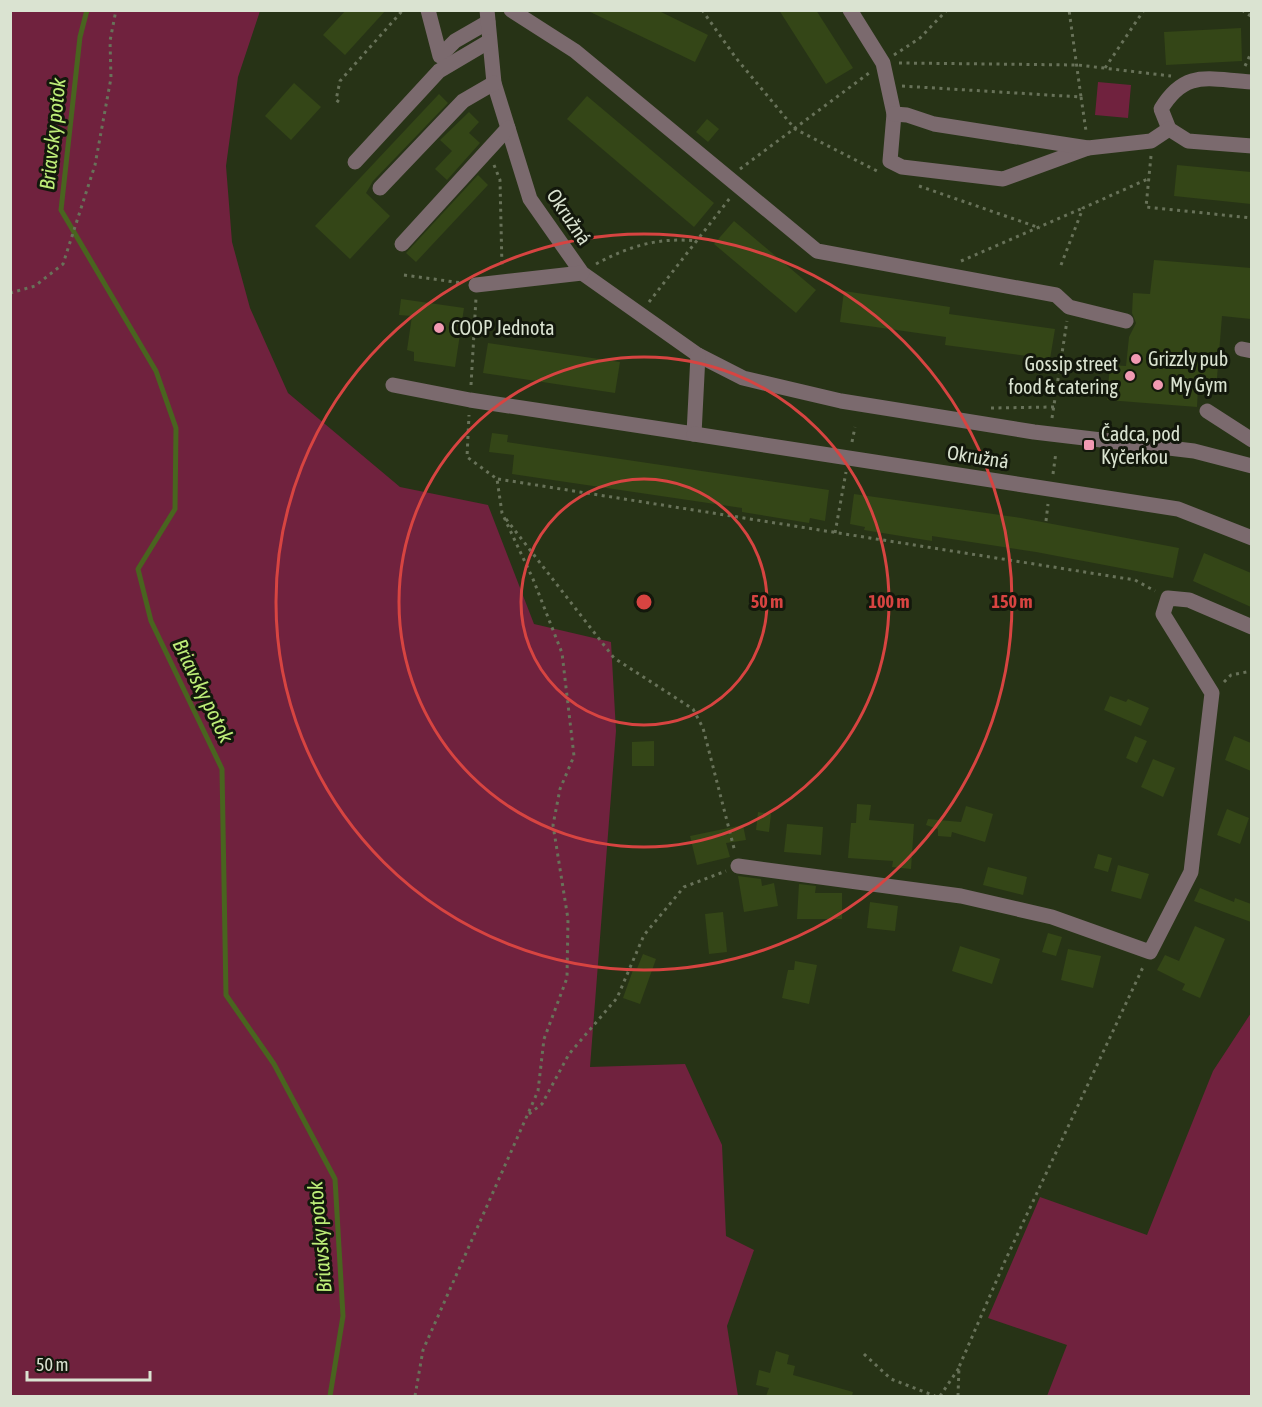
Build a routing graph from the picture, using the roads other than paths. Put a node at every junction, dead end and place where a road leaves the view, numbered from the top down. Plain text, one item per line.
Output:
1 (428, 10) edge
2 (512, 10) edge
3 (850, 10) edge
4 (488, 16) edge
5 (488, 42) junction
6 (1251, 82) edge
7 (494, 83) junction
8 (894, 114) junction
9 (508, 128) junction
10 (1169, 129) junction
11 (1251, 146) edge
12 (1088, 148) junction
13 (355, 162) dead end
14 (380, 188) dead end
15 (402, 244) dead end
16 (582, 273) junction
17 (476, 285) road end
18 (1126, 321) dead end
19 (698, 355) junction
20 (393, 385) dead end
21 (1207, 411) dead end
22 (694, 434) junction
23 (1251, 440) edge
24 (1251, 466) edge
25 (1251, 538) edge
26 (1251, 627) edge
27 (738, 866) road end

1 - 4 street
2 - 18 street
3 - 8 street
4 - 5 street, Okružná
5 - 7 street, Okružná
5 - 13 street
6 - 10 street
7 - 9 street, Okružná
7 - 14 street
8 - 12 street
8 - 12 street
9 - 15 street
9 - 16 street, Okružná
10 - 11 street
10 - 12 street
16 - 17 street
16 - 19 street, Okružná
19 - 22 street
19 - 24 street, Okružná
20 - 22 street, Okružná
21 - 23 street
22 - 25 street, Okružná
26 - 27 street

